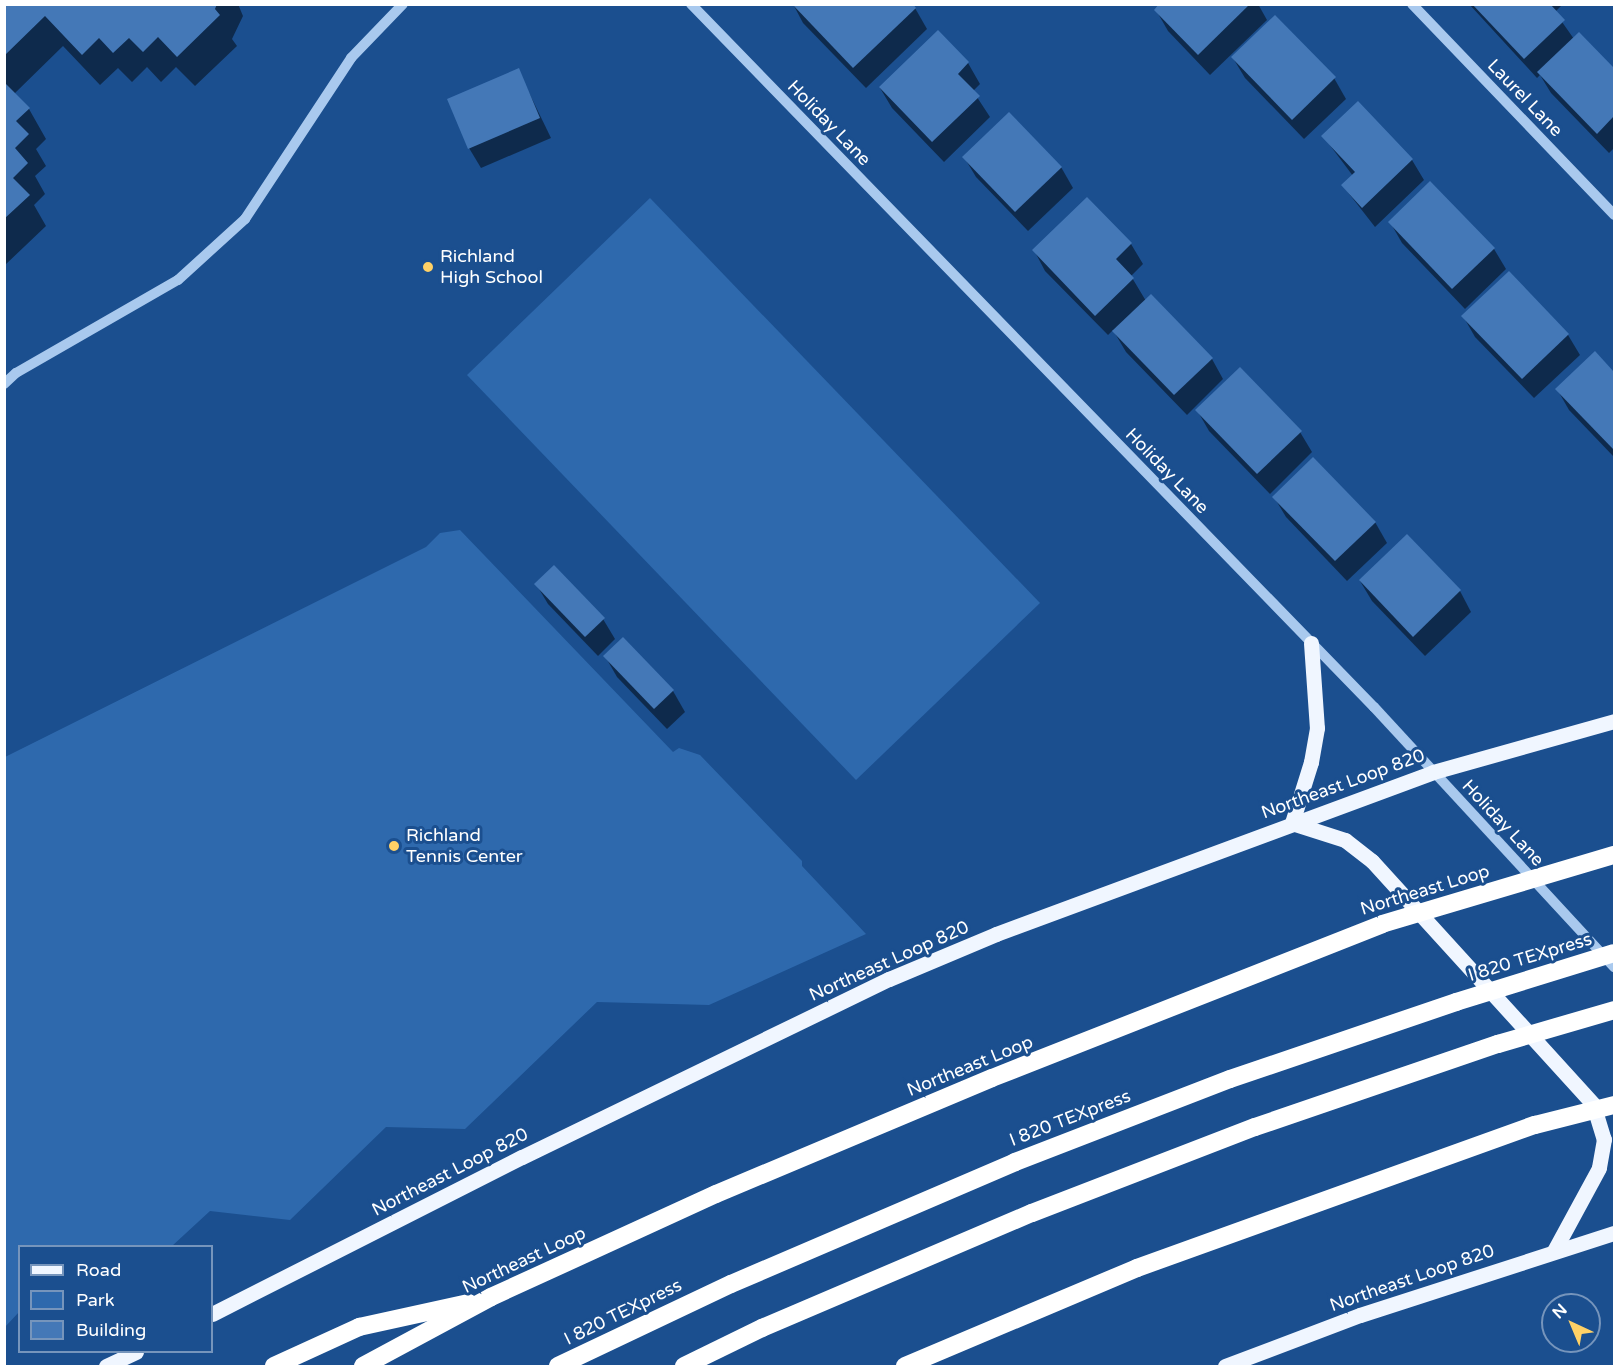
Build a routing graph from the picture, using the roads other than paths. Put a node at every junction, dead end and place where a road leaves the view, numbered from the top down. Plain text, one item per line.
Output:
1 (403, 4) edge
2 (691, 4) edge
3 (1412, 4) edge
4 (1614, 214) edge
5 (4, 384) edge
6 (1311, 643) junction
7 (1614, 721) edge
8 (1433, 772) junction
9 (1292, 823) junction
10 (1614, 855) edge
11 (1614, 953) edge
12 (1614, 967) edge
13 (1614, 1010) edge
14 (1614, 1105) edge
15 (1614, 1233) edge
16 (1554, 1251) junction
17 (491, 1298) junction
18 (213, 1313) edge
19 (134, 1353) edge
20 (106, 1366) edge
21 (274, 1366) edge
22 (363, 1366) edge
23 (558, 1366) edge
24 (684, 1366) edge
25 (905, 1366) edge
26 (1225, 1366) edge

1 - 5 street
2 - 6 street, Holiday Lane
3 - 4 street, Laurel Lane
6 - 8 street, Holiday Lane
6 - 9 main road
7 - 8 main road, Northeast Loop 820
8 - 9 main road, Northeast Loop 820
8 - 12 street, Holiday Lane
9 - 16 main road
9 - 18 main road, Northeast Loop 820
10 - 17 highway, Northeast Loop, bridge
11 - 23 highway, I 820 TEXpress, bridge
13 - 24 highway, bridge
14 - 25 highway, bridge
15 - 16 main road, Northeast Loop 820
16 - 26 main road, Northeast Loop 820
17 - 21 highway
17 - 22 highway, Northeast Loop
19 - 20 main road

